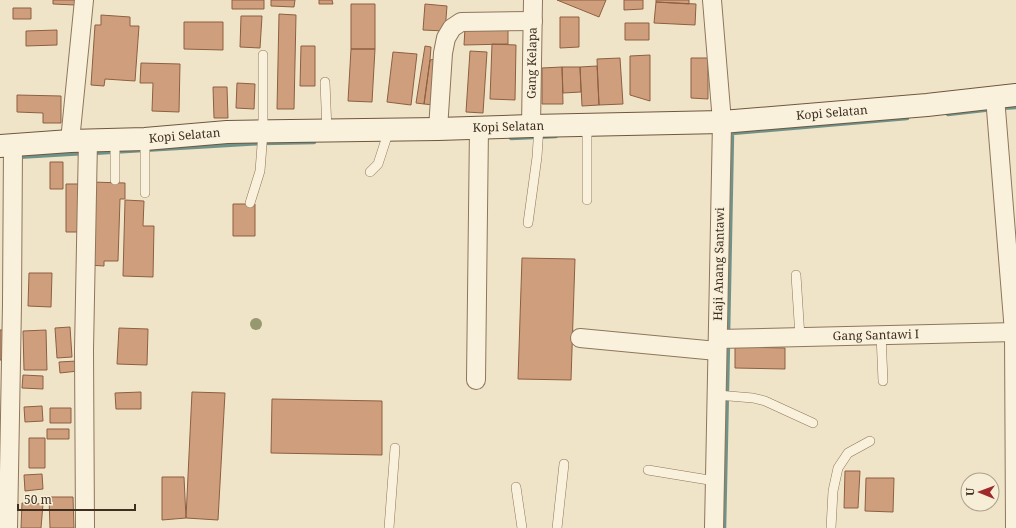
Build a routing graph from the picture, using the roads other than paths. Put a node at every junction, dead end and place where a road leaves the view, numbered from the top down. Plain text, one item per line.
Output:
1 (84, 0) edge
2 (533, 0) edge
3 (712, 0) edge
4 (533, 21) junction
5 (263, 55) dead end
6 (325, 82) dead end
7 (1006, 100) edge
8 (722, 122) junction
9 (586, 125) junction
10 (535, 126) junction
11 (438, 129) junction
12 (389, 130) junction
13 (327, 131) junction
14 (263, 132) junction
15 (479, 138) junction
16 (145, 139) junction
17 (115, 140) junction
18 (79, 141) junction
19 (6, 146) edge
20 (370, 172) dead end
21 (115, 180) dead end
22 (145, 193) dead end
23 (587, 200) dead end
24 (250, 203) dead end
25 (528, 223) dead end
26 (796, 275) dead end
27 (1015, 332) edge
28 (881, 335) junction
29 (800, 337) junction
30 (580, 338) dead end
31 (724, 342) junction
32 (476, 380) dead end
33 (883, 381) dead end
34 (717, 396) junction
35 (813, 423) dead end
36 (870, 441) dead end
37 (395, 448) dead end
38 (564, 464) dead end
39 (648, 470) dead end
40 (715, 481) junction
41 (516, 487) dead end
42 (8, 528) edge
43 (85, 528) edge
44 (389, 528) edge
45 (522, 528) edge
46 (557, 528) edge
47 (714, 528) edge
48 (831, 528) edge
49 (1015, 528) edge

1 - 18 street
2 - 4 street, Gang Kelapa
3 - 8 street, Haji Anang Santawi
4 - 10 street, Gang Kelapa
4 - 11 street
5 - 14 lane
6 - 13 lane
7 - 8 street, Kopi Selatan
7 - 27 street
8 - 9 street, Kopi Selatan
8 - 31 street, Haji Anang Santawi
9 - 10 street, Kopi Selatan
9 - 23 lane
10 - 15 street, Kopi Selatan
10 - 25 lane
11 - 12 street, Kopi Selatan
11 - 15 street, Kopi Selatan
12 - 13 street, Kopi Selatan
12 - 20 lane
13 - 14 street, Kopi Selatan
14 - 16 street, Kopi Selatan
14 - 24 lane
15 - 32 street
16 - 17 street, Kopi Selatan
16 - 22 lane
17 - 18 street, Kopi Selatan
17 - 21 lane
18 - 19 street, Kopi Selatan
18 - 43 street
19 - 42 street
26 - 29 lane
27 - 28 street, Gang Santawi I
27 - 49 street
28 - 29 street, Gang Santawi I
28 - 33 lane
29 - 31 street, Gang Santawi I
30 - 31 street, Gang Santawi I
31 - 34 street, Haji Anang Santawi
34 - 35 lane
34 - 40 street, Haji Anang Santawi
36 - 48 lane
37 - 44 lane
38 - 46 lane
39 - 40 lane
40 - 47 street, Haji Anang Santawi
41 - 45 lane

